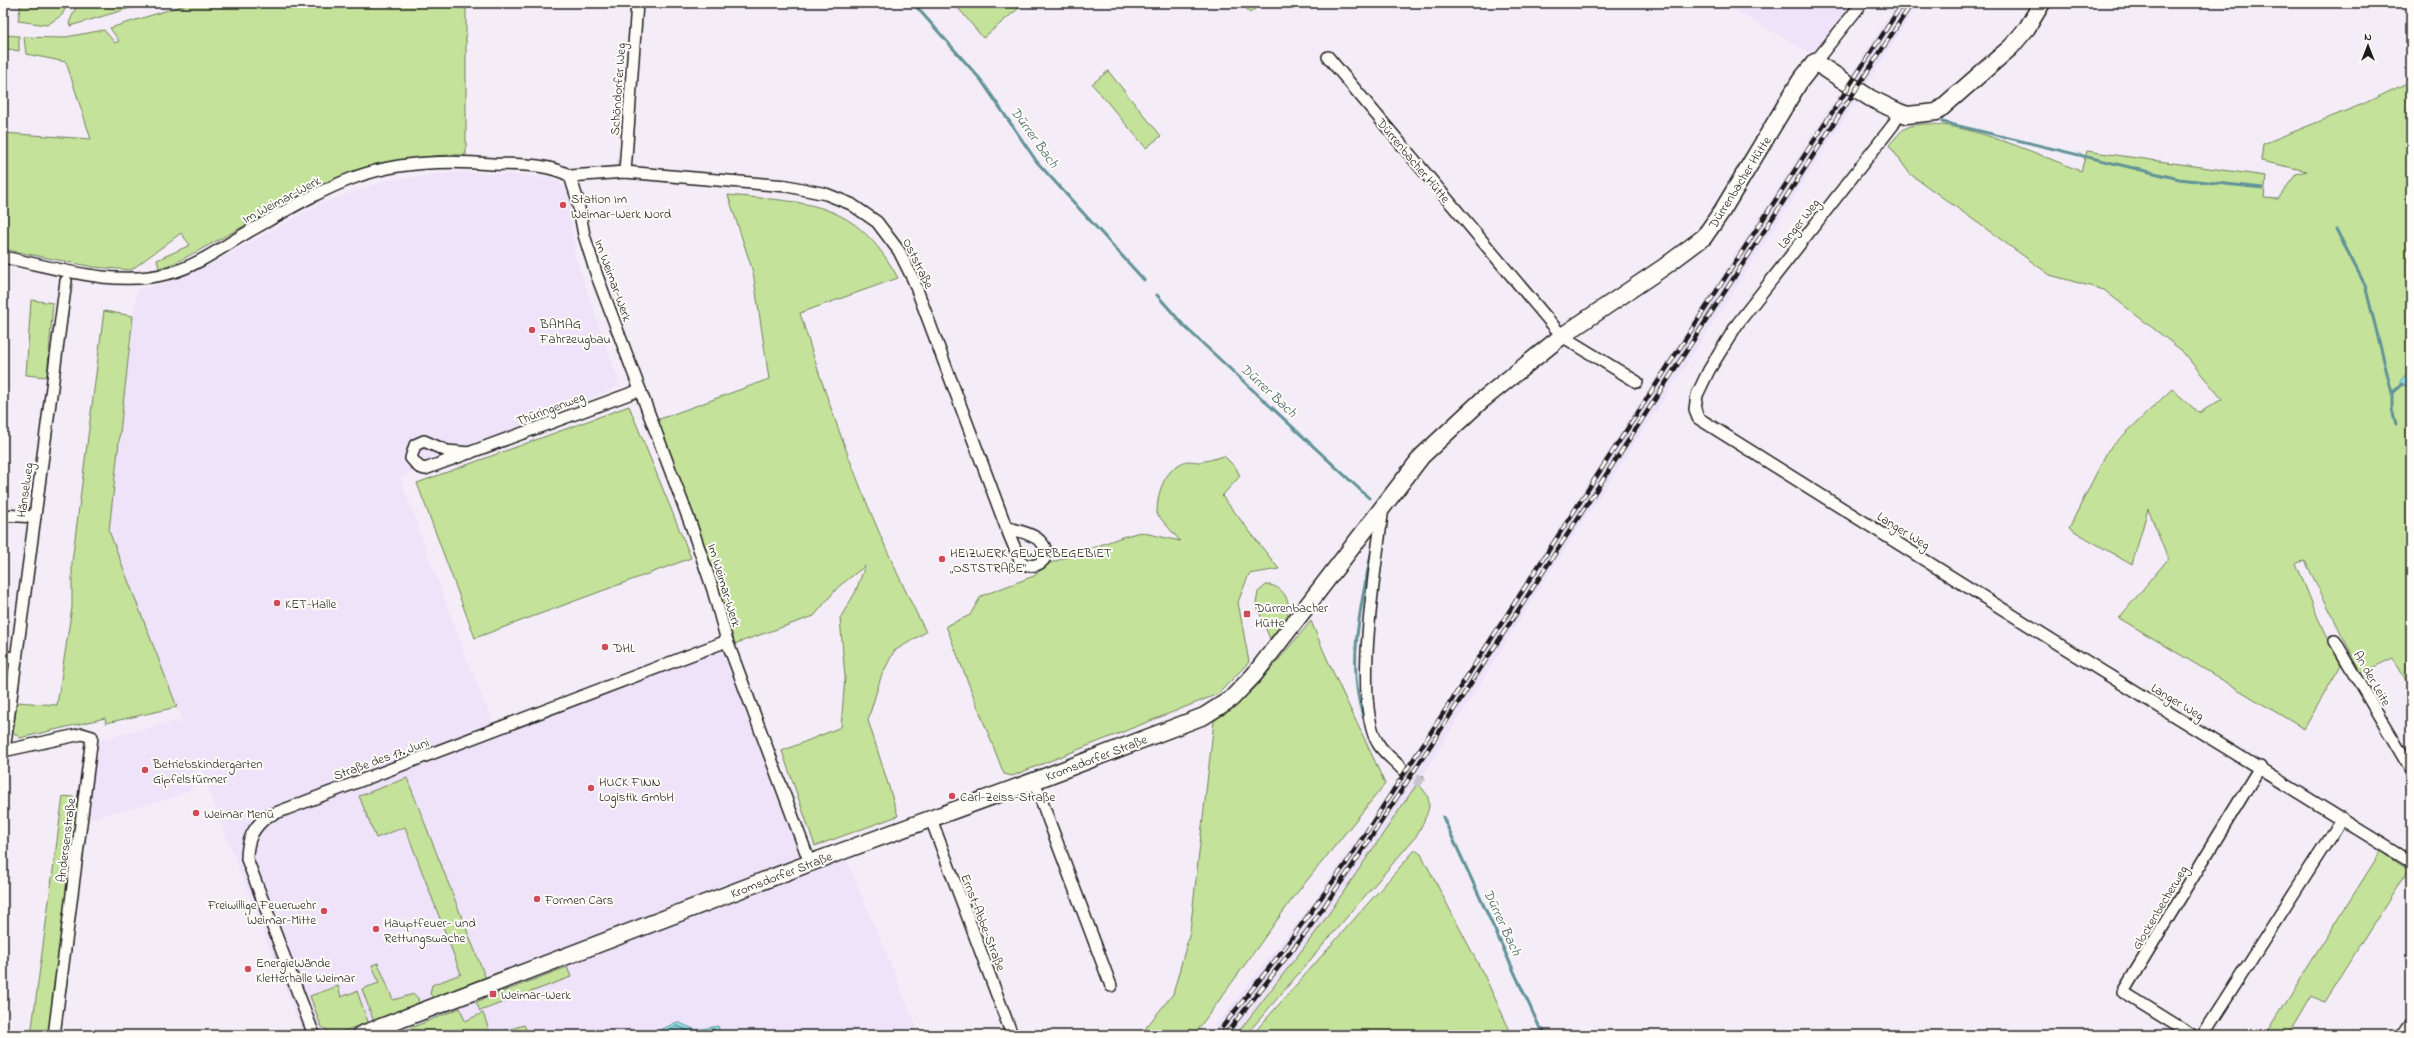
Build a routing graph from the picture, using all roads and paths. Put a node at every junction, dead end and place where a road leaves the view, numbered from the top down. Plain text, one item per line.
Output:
1 (1862, 3) edge
2 (2042, 3) edge
3 (637, 4) edge
4 (1328, 57) dead end
5 (1815, 62) junction
6 (1899, 112) junction
7 (625, 172) junction
8 (570, 176) junction
9 (3, 257) edge
10 (66, 281) dead end
11 (1562, 336) junction
12 (1637, 382) dead end
13 (640, 390) junction
14 (470, 453) junction
15 (1380, 509) junction
16 (3, 515) edge
17 (35, 517) junction
18 (1006, 527) dead end
19 (727, 641) junction
20 (2335, 641) dead end
21 (3, 657) edge
22 (16, 658) junction
23 (1204, 716) joint
24 (4, 751) edge
25 (2260, 767) junction
26 (1402, 769) tunnel mouth
27 (2411, 770) edge
28 (1034, 781) junction
29 (2342, 818) junction
30 (931, 819) junction
31 (2411, 862) edge
32 (810, 863) junction
33 (1111, 986) dead end
34 (2411, 1022) edge
35 (54, 1035) edge
36 (314, 1035) edge
37 (360, 1035) edge
38 (1012, 1035) edge
39 (2192, 1035) edge
40 (2203, 1035) edge
41 (2402, 1035) edge

1 - 5 street, Dürrenbacher Hütte
2 - 6 street
3 - 7 street, Schöndorfer Weg
4 - 11 street, Dürrenbacher Hütte
5 - 6 street
5 - 11 street, Dürrenbacher Hütte
6 - 25 street, Langer Weg
7 - 8 street, Oststraße
7 - 18 street, Oststraße
8 - 9 street, Im Weimar-Werk
8 - 13 street, Im Weimar-Werk
10 - 17 street, Hänselweg
11 - 12 street, Dürrenbacher Hütte
11 - 15 street, Dürrenbacher Hütte
13 - 14 street, Thüringenweg
13 - 19 street, Im Weimar-Werk
14 - 14 street, Thüringenweg
15 - 23 street, Dürrenbacher Hütte
15 - 26 street
16 - 17 street
17 - 22 street, Hänselweg
19 - 32 street, Im Weimar-Werk
19 - 36 street, Straße des 17. Juni
20 - 27 street, An der Leite
21 - 22 street
22 - 24 street, Hänselweg
23 - 28 street, Kromsdorfer Straße
24 - 35 street, Andersenstraße
25 - 29 street, Langer Weg
25 - 39 street, Glockenbecherweg
28 - 30 street, Kromsdorfer Straße
28 - 33 street
29 - 31 street, Langer Weg
29 - 40 street
30 - 32 street, Kromsdorfer Straße
30 - 38 street, Ernst-Abbe-Straße
32 - 37 street, Kromsdorfer Straße
34 - 41 street

